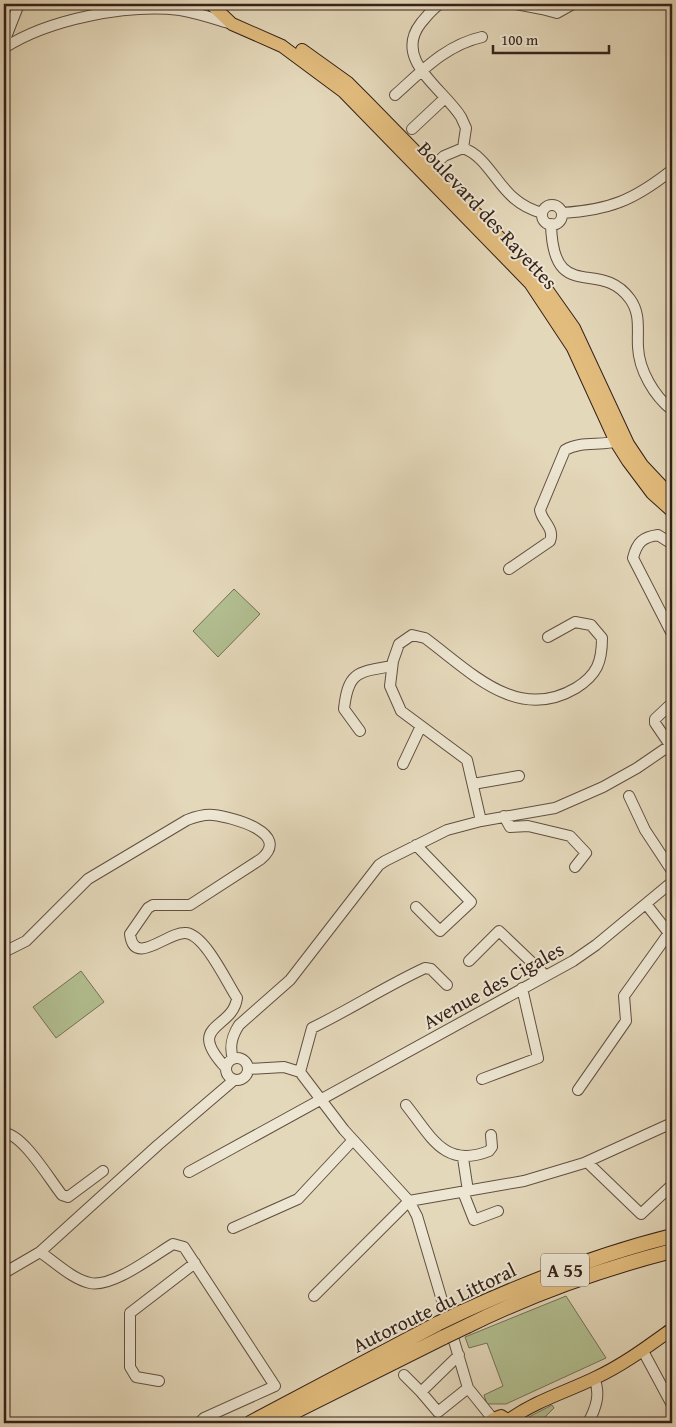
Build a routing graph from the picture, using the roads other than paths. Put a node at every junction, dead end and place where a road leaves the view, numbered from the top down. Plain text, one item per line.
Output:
1 (19, 4) edge
2 (209, 4) edge
3 (216, 4) edge
4 (221, 4) edge
5 (440, 4) edge
6 (516, 4) edge
7 (573, 4) edge
8 (542, 6) edge
9 (165, 7) edge
10 (194, 8) edge
11 (232, 24) junction
12 (269, 32) junction
13 (482, 37) dead end
14 (4, 42) edge
15 (4, 48) edge
16 (423, 71) junction
17 (395, 95) dead end
18 (445, 98) junction
19 (412, 129) dead end
20 (463, 148) junction
21 (428, 170) junction
22 (672, 170) edge
23 (542, 213) junction
24 (562, 213) junction
25 (551, 224) junction
26 (672, 410) edge
27 (621, 440) junction
28 (672, 496) edge
29 (672, 511) edge
30 (672, 544) edge
31 (509, 569) dead end
32 (672, 634) edge
33 (548, 637) dead end
34 (392, 666) junction
35 (672, 703) edge
36 (421, 726) junction
37 (360, 731) dead end
38 (671, 744) edge
39 (403, 764) dead end
40 (519, 776) dead end
41 (473, 784) junction
42 (629, 796) dead end
43 (504, 816) junction
44 (481, 821) junction
45 (416, 845) junction
46 (575, 867) dead end
47 (672, 871) edge
48 (672, 882) edge
49 (646, 904) junction
50 (416, 907) dead end
51 (670, 935) edge
52 (6, 951) dead end
53 (469, 961) dead end
54 (545, 975) junction
55 (447, 985) dead end
56 (522, 988) junction
57 (233, 1059) junction
58 (226, 1068) junction
59 (249, 1069) junction
60 (300, 1072) junction
61 (482, 1079) dead end
62 (234, 1080) junction
63 (578, 1090) dead end
64 (320, 1101) junction
65 (406, 1105) dead end
66 (671, 1127) edge
67 (4, 1133) edge
68 (491, 1135) dead end
69 (353, 1140) junction
70 (464, 1158) junction
71 (587, 1162) junction
72 (103, 1171) dead end
73 (189, 1172) dead end
74 (672, 1185) edge
75 (466, 1191) junction
76 (409, 1201) junction
77 (498, 1211) dead end
78 (233, 1228) dead end
79 (672, 1236) edge
80 (672, 1251) edge
81 (40, 1252) junction
82 (195, 1264) junction
83 (4, 1273) edge
84 (314, 1296) dead end
85 (672, 1329) edge
86 (643, 1351) junction
87 (460, 1355) junction
88 (404, 1375) dead end
89 (594, 1378) junction
90 (159, 1381) dead end
91 (468, 1388) junction
92 (668, 1388) edge
93 (421, 1392) junction
94 (672, 1405) edge
95 (491, 1421) edge
96 (510, 1421) edge
97 (199, 1423) edge
98 (250, 1423) edge
99 (272, 1423) edge
100 (588, 1423) edge

1 - 14 street
2 - 10 street
2 - 11 main road, Boulevard des Rayettes
3 - 12 street
4 - 12 main road, Boulevard des Rayettes
5 - 16 street
6 - 8 street
7 - 8 street
9 - 10 street
9 - 15 street
10 - 11 street
11 - 21 main road, Boulevard des Rayettes
12 - 21 main road, Boulevard des Rayettes
13 - 16 street
16 - 17 street
16 - 18 street
18 - 19 street
18 - 20 street
20 - 21 street
20 - 23 street
21 - 27 main road, Boulevard des Rayettes
22 - 24 street
23 - 24 street
23 - 25 street
24 - 25 street
25 - 26 street
27 - 28 main road, Boulevard des Rayettes
27 - 29 main road, Boulevard des Rayettes
27 - 31 street
30 - 32 street
33 - 34 street
34 - 36 street
34 - 37 street
35 - 38 street
36 - 39 street
36 - 41 street
38 - 43 street
40 - 41 street
41 - 44 street
42 - 47 street
43 - 44 street
43 - 46 street
44 - 45 street
45 - 50 street
45 - 57 street
48 - 49 street, Avenue des Cigales
49 - 51 street
49 - 54 street, Avenue des Cigales
51 - 63 street
52 - 58 street
53 - 54 street
54 - 56 street, Avenue des Cigales
55 - 60 street
56 - 61 street
56 - 64 street, Avenue des Cigales
57 - 58 street
57 - 59 street
58 - 62 street
59 - 60 street
59 - 62 street
60 - 64 street
62 - 81 street
64 - 69 street
64 - 73 street, Avenue des Cigales
65 - 70 street
66 - 71 street
67 - 72 street
68 - 70 street
69 - 76 street
69 - 78 street
70 - 75 street
71 - 74 street
71 - 75 street
75 - 76 street
75 - 77 street
76 - 84 street
76 - 87 street
79 - 98 highway, Autoroute du Littoral / A 55, bridge
80 - 99 highway, Autoroute du Littoral / A 55, bridge
81 - 82 street
81 - 83 street
82 - 90 street
82 - 97 street
85 - 86 main road
86 - 89 main road
86 - 92 street
87 - 91 street
87 - 93 street
88 - 93 street
89 - 96 main road
89 - 100 street
91 - 93 street
91 - 95 street
92 - 94 street
95 - 96 main road

